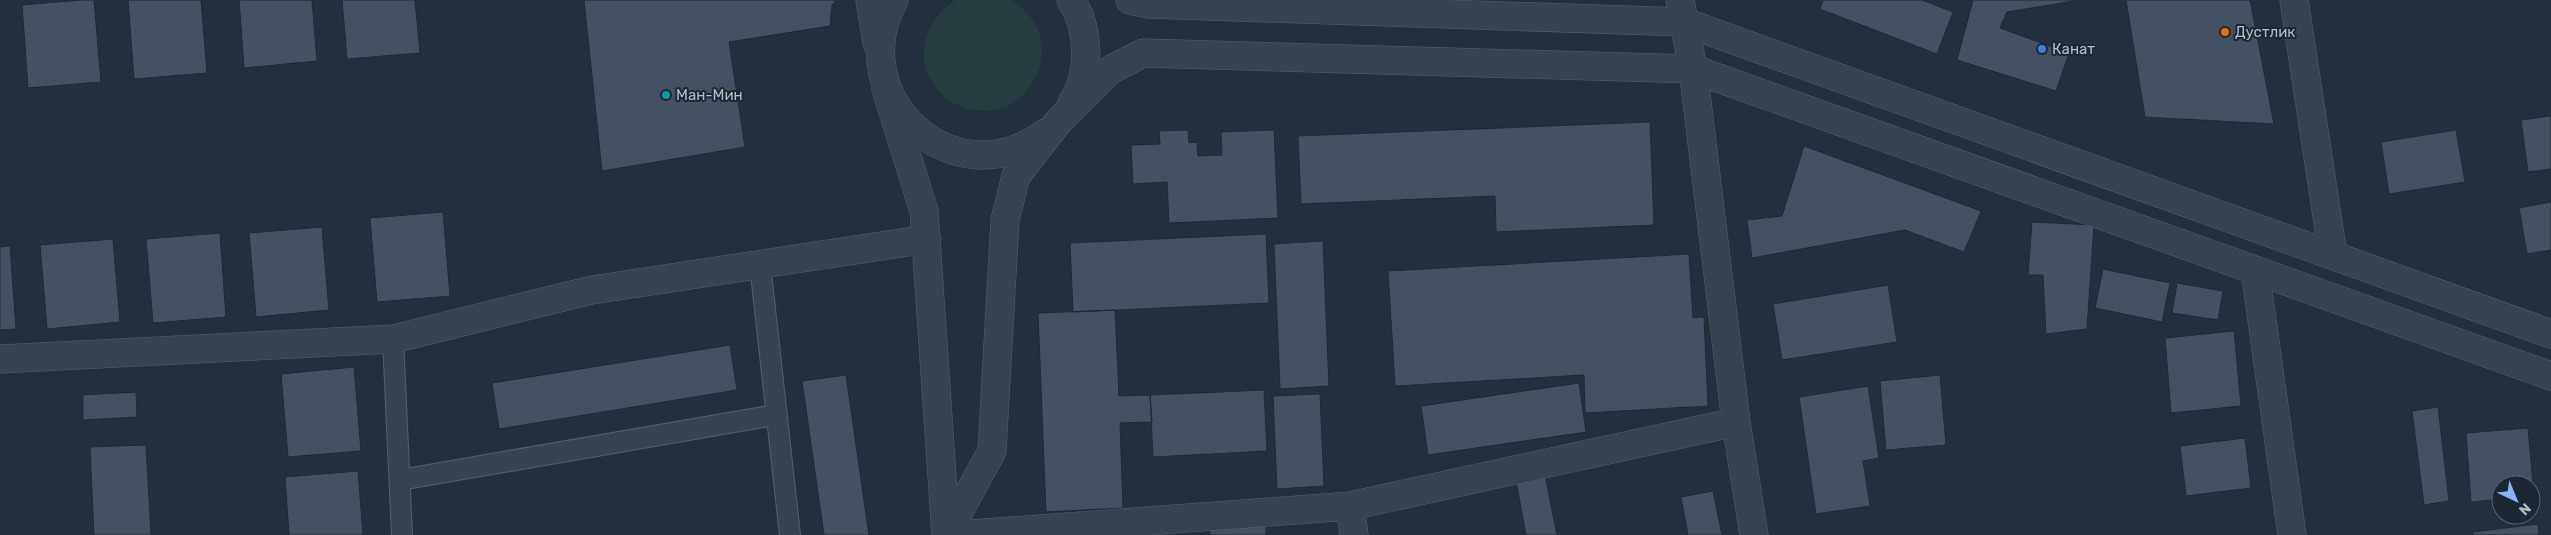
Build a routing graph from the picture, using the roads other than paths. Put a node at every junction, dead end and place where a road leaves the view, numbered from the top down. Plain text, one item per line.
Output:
1 (870, 0) edge
2 (894, 0) edge
3 (1071, 0) edge
4 (1130, 0) edge
5 (2294, 0) edge
6 (1682, 11) edge
7 (1693, 69) junction
8 (883, 77) junction
9 (1058, 122) junction
10 (927, 239) junction
11 (2333, 255) junction
12 (760, 264) junction
13 (2255, 270) junction
14 (2551, 334) edge
15 (393, 339) junction
16 (0, 359) edge
17 (2551, 376) edge
18 (775, 415) junction
19 (1736, 422) junction
20 (400, 480) junction
21 (1350, 506) junction
22 (402, 535) edge
23 (790, 535) edge
24 (946, 535) edge
25 (958, 535) edge
26 (1354, 535) edge
27 (1754, 535) edge
28 (2292, 535) edge

1 - 8 street
2 - 8 street
3 - 9 street
4 - 6 street
5 - 11 street
6 - 7 street
6 - 11 street
7 - 9 street
7 - 13 street
7 - 19 street
8 - 9 street
8 - 10 street
9 - 24 street
10 - 12 street
10 - 24 street
11 - 14 street
12 - 15 street
12 - 18 lane
13 - 17 street
13 - 28 street
15 - 16 street
15 - 20 lane
18 - 20 lane
18 - 23 lane
19 - 21 street
19 - 27 street
20 - 22 lane
21 - 25 street
21 - 26 street

